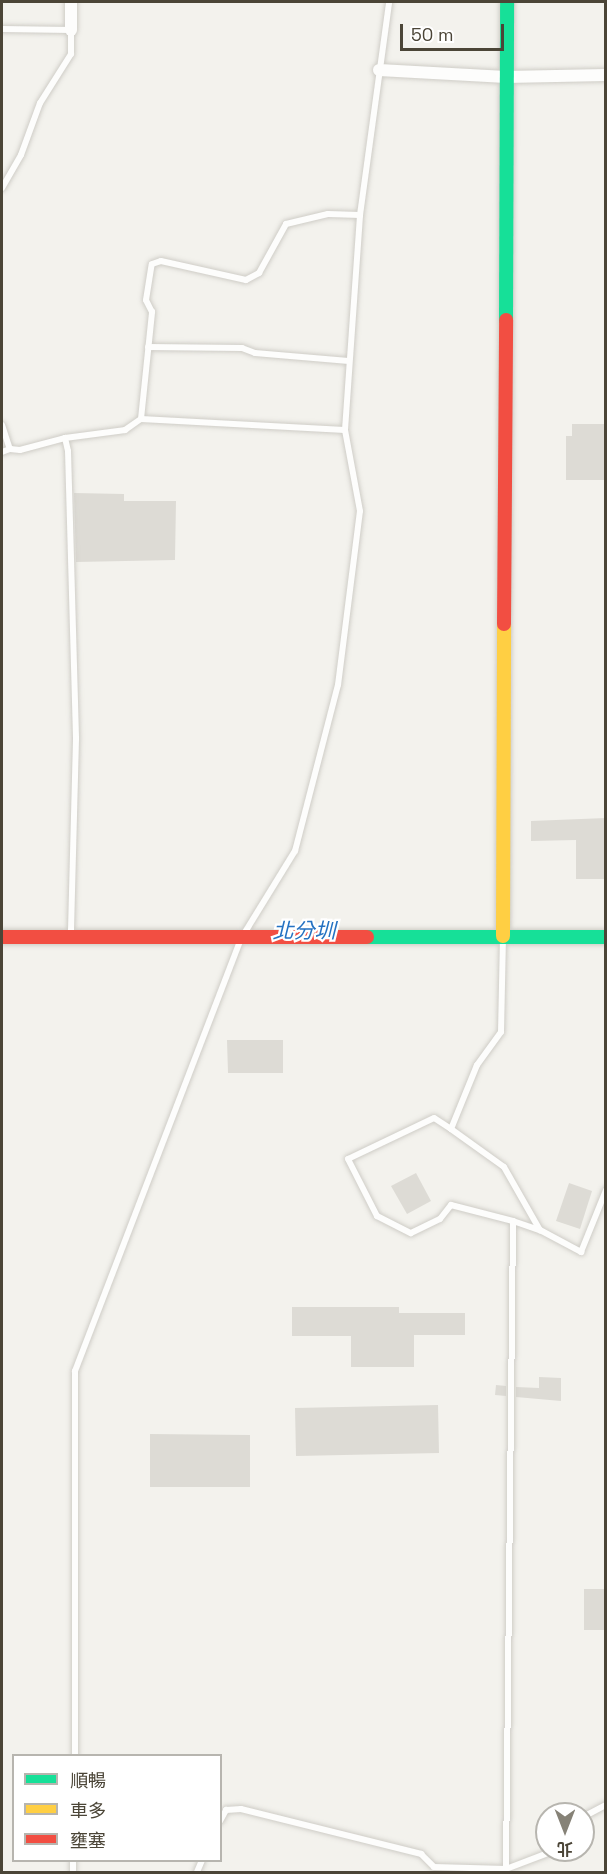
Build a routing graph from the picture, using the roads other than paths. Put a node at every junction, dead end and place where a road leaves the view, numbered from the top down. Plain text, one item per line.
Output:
1 (71, 2) edge
2 (389, 2) edge
3 (507, 2) edge
4 (2, 29) edge
5 (71, 30) junction
6 (380, 70) junction
7 (606, 75) edge
8 (506, 77) junction
9 (2, 188) edge
10 (360, 215) junction
11 (148, 347) junction
12 (349, 361) junction
13 (141, 418) junction
14 (2, 425) edge
15 (345, 430) junction
16 (65, 438) junction
17 (10, 449) junction
18 (2, 452) edge
19 (71, 930) junction
20 (503, 936) junction
21 (2, 937) edge
22 (242, 937) junction
23 (606, 937) edge
24 (451, 1129) junction
25 (606, 1190) edge
26 (513, 1221) junction
27 (540, 1230) junction
28 (75, 1754) edge
29 (222, 1817) edge
30 (535, 1859) edge
31 (506, 1871) edge

1 - 5 street
2 - 6 lane
3 - 8 street
4 - 5 lane
5 - 9 lane
6 - 8 street
6 - 10 lane
7 - 8 street
8 - 20 street
10 - 11 lane
10 - 12 lane
11 - 12 lane
11 - 13 lane
12 - 15 lane
13 - 15 lane
13 - 16 lane
14 - 17 lane
15 - 22 lane
16 - 17 lane
16 - 19 lane
17 - 18 lane
19 - 21 street
19 - 22 street
20 - 22 street
20 - 23 street
20 - 24 lane
22 - 28 lane
24 - 26 lane
24 - 27 lane
25 - 27 lane
26 - 27 lane
26 - 31 lane
29 - 31 lane
30 - 31 lane

